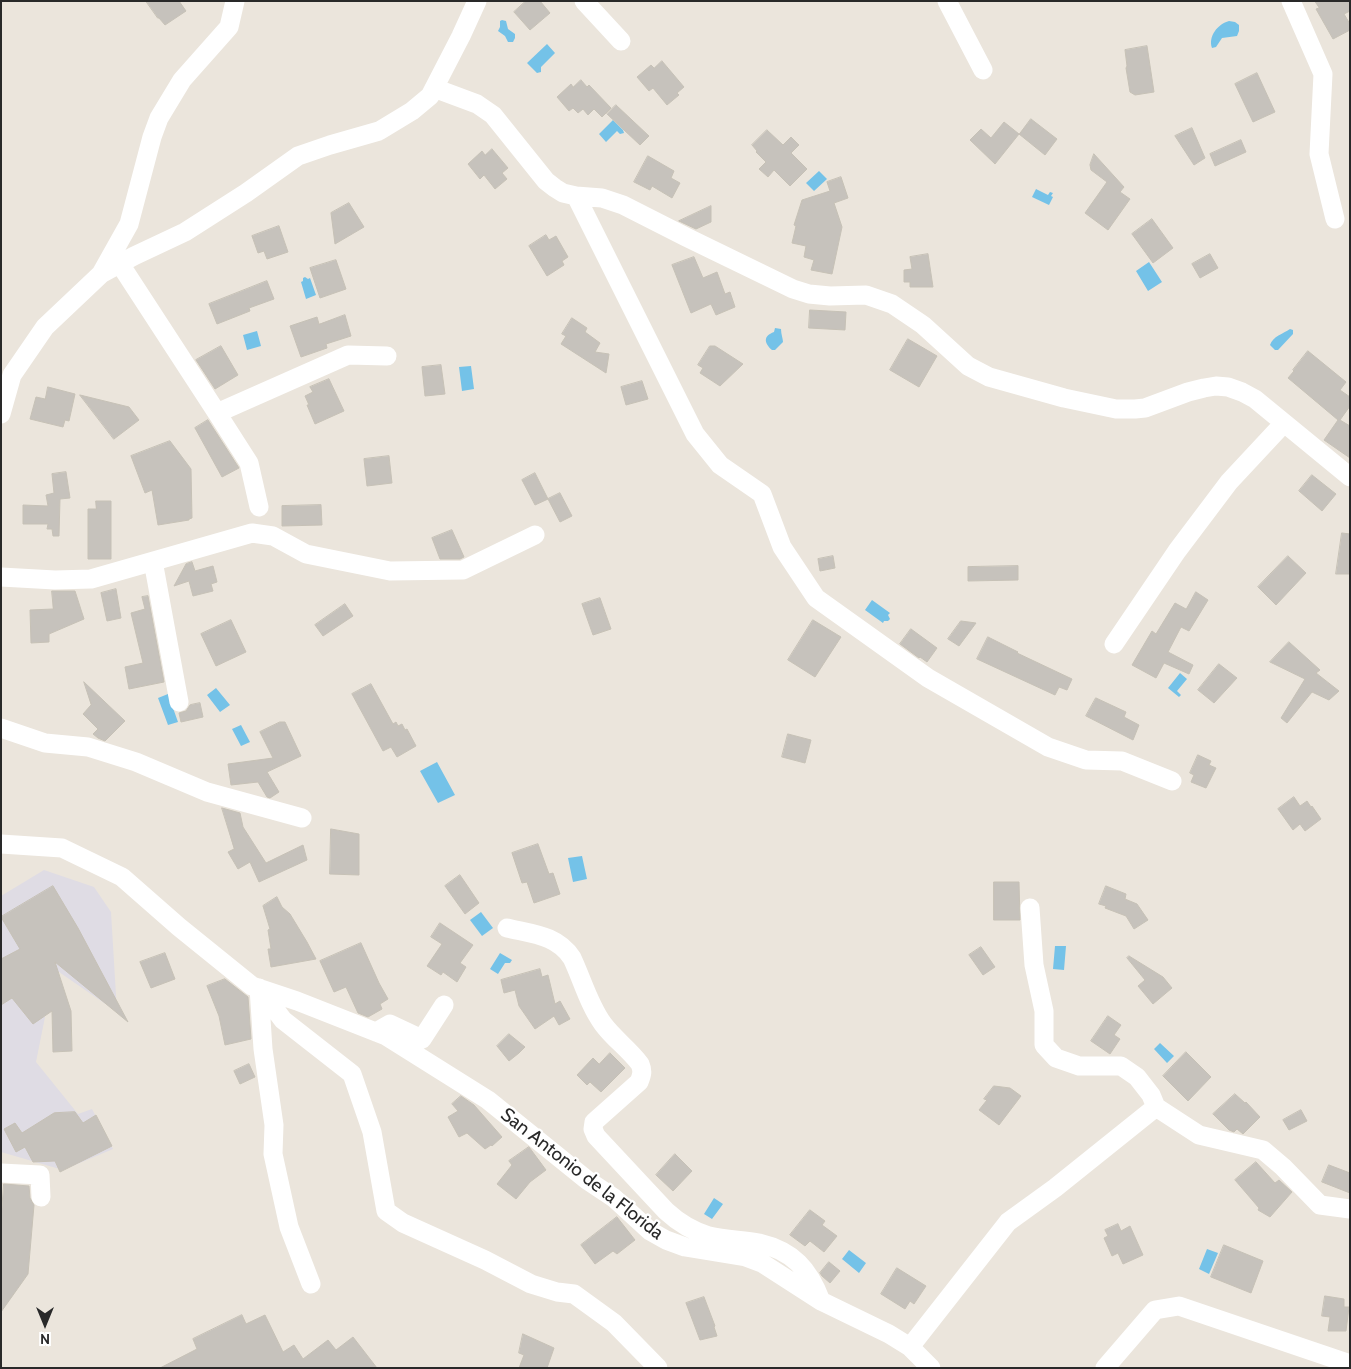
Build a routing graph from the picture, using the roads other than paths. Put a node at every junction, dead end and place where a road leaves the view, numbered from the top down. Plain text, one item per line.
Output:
1 (235, 1) edge
2 (477, 1) edge
3 (584, 1) edge
4 (948, 1) edge
5 (1291, 1) edge
6 (621, 41) dead end
7 (983, 70) dead end
8 (434, 88) junction
9 (576, 196) junction
10 (1335, 219) dead end
11 (120, 264) junction
12 (101, 274) junction
13 (388, 356) dead end
14 (216, 412) junction
15 (1, 414) edge
16 (1284, 423) junction
17 (1350, 477) edge
18 (260, 506) dead end
19 (535, 535) dead end
20 (153, 561) junction
21 (1, 577) edge
22 (1114, 644) dead end
23 (179, 702) dead end
24 (1, 728) edge
25 (1172, 781) dead end
26 (302, 818) dead end
27 (1, 844) edge
28 (1030, 908) dead end
29 (507, 928) dead end
30 (259, 988) junction
31 (444, 1005) dead end
32 (376, 1032) junction
33 (1156, 1106) junction
34 (1, 1174) edge
35 (41, 1197) dead end
36 (1350, 1209) edge
37 (311, 1284) dead end
38 (821, 1301) junction
39 (910, 1347) junction
40 (1350, 1364) edge
41 (658, 1368) edge
42 (931, 1368) edge
43 (1105, 1368) edge

1 - 12 street
2 - 8 street
3 - 6 street
4 - 7 street
5 - 10 street
8 - 9 street
8 - 11 street
9 - 16 street
9 - 25 street
11 - 12 street
11 - 14 street
12 - 15 street
13 - 14 street
14 - 18 street
16 - 17 street
16 - 22 street
19 - 20 street
20 - 21 street
20 - 23 street
24 - 26 street
27 - 30 street, San Antonio de la Florida
28 - 33 street
29 - 38 street
30 - 32 street, San Antonio de la Florida
30 - 37 street
30 - 41 street, San Antonio de la Florida
31 - 32 street
32 - 38 street, San Antonio de la Florida
33 - 36 street
33 - 39 street
34 - 35 street
38 - 39 street, San Antonio de la Florida
39 - 42 street, San Antonio de la Florida
40 - 43 street

